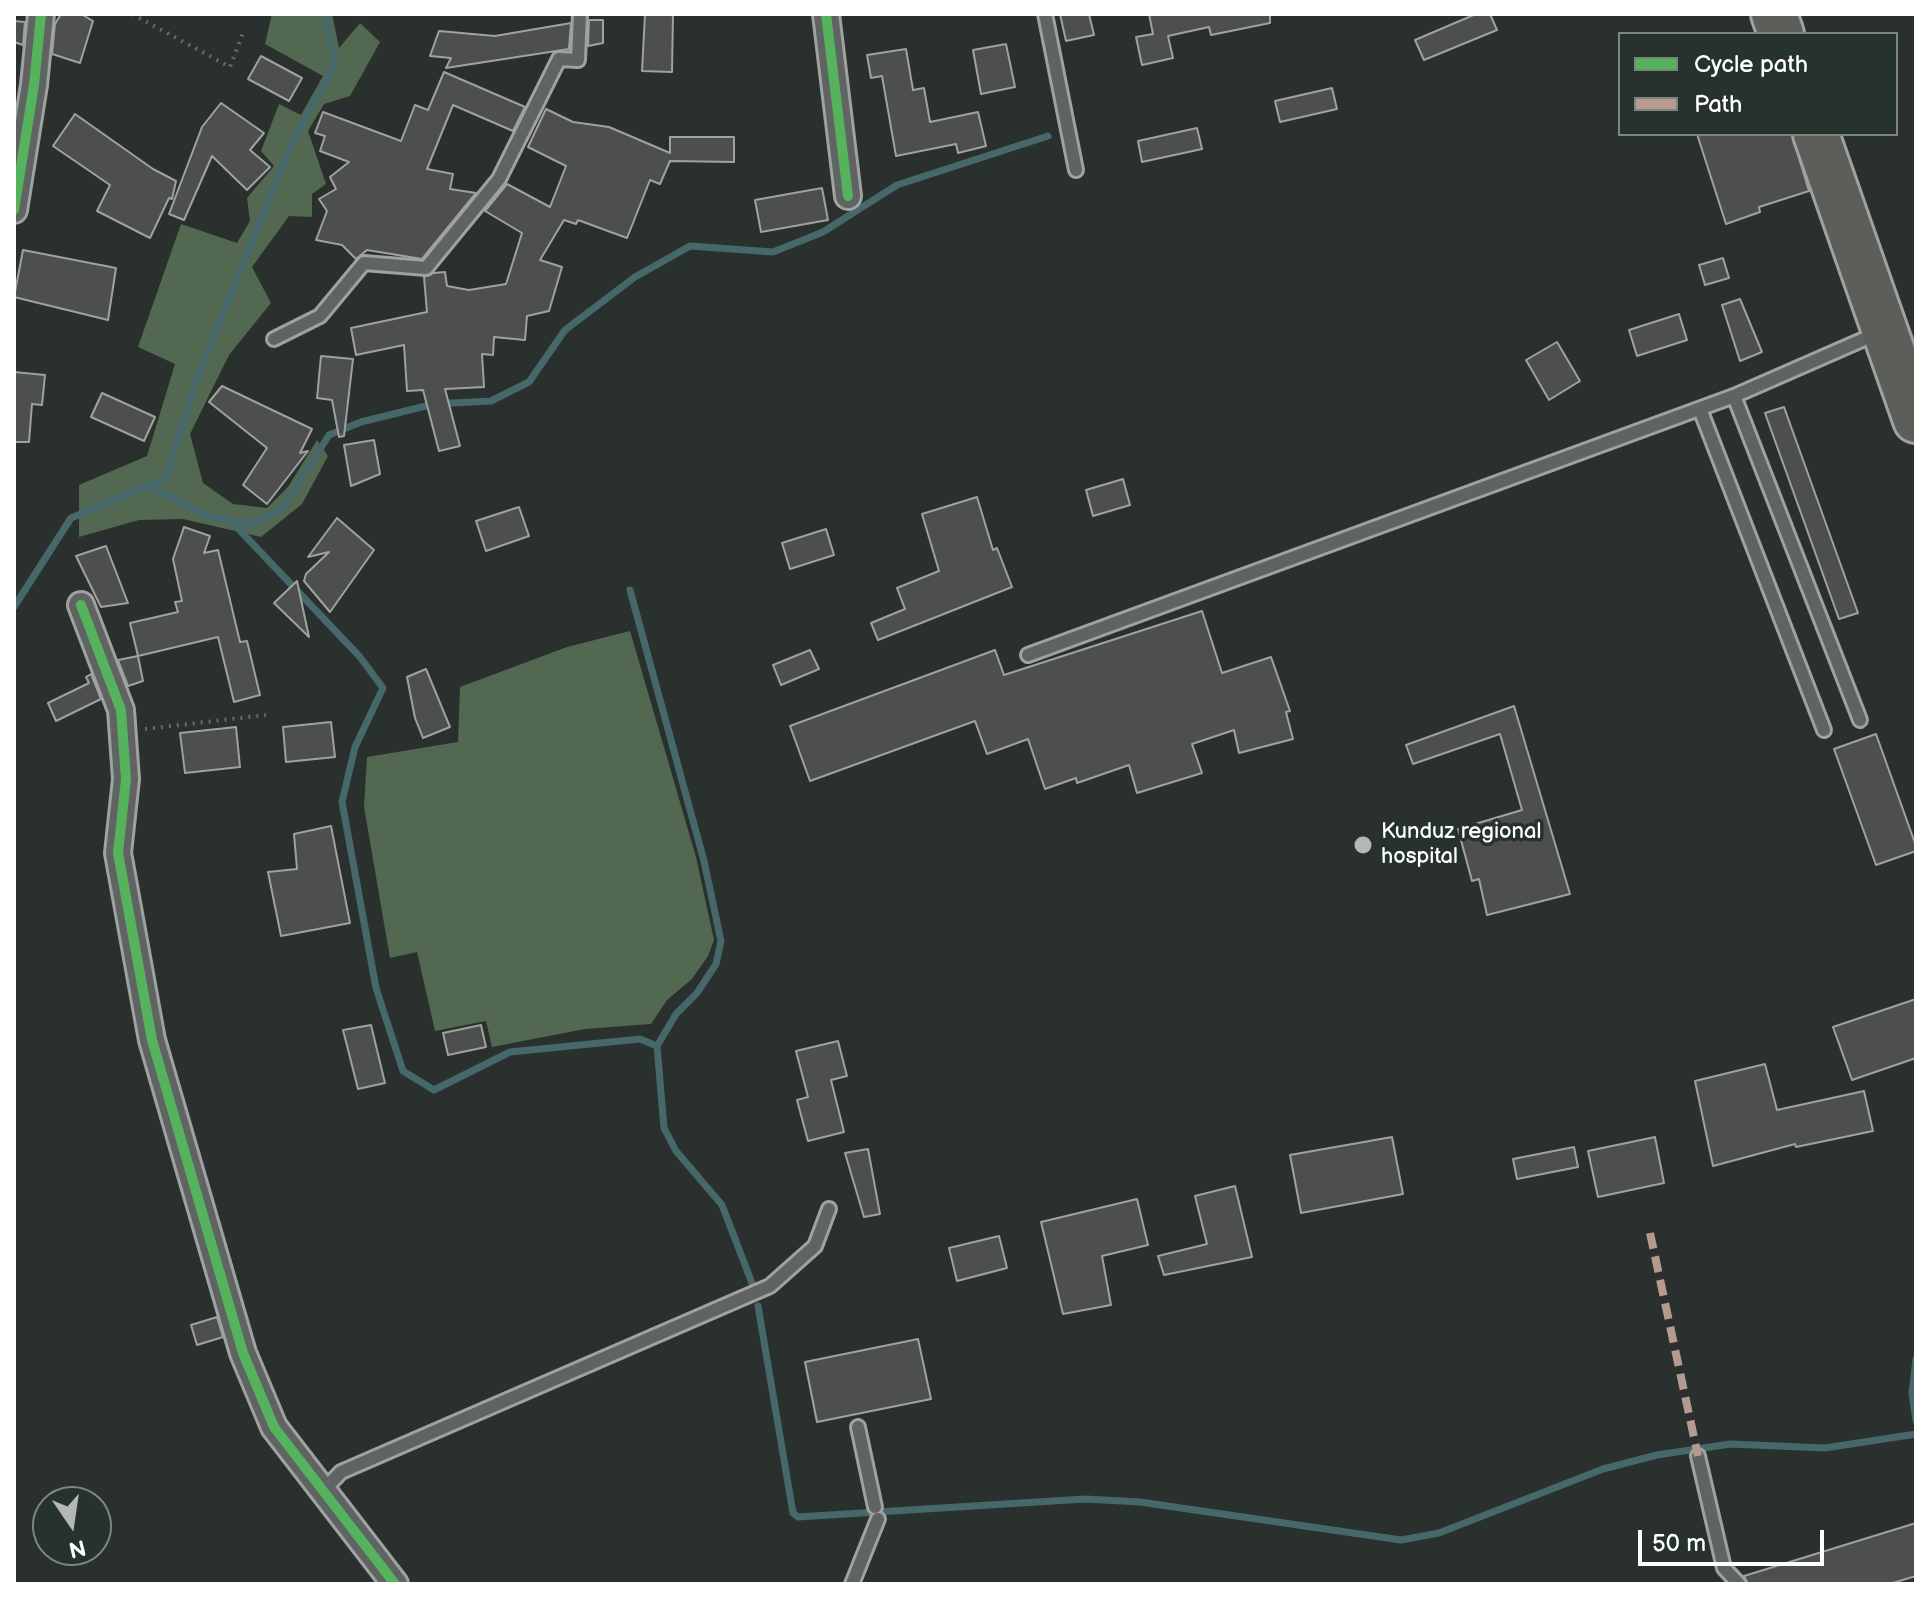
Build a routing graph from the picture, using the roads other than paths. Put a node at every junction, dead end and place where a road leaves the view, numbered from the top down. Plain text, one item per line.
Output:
1 (41, 14) edge
2 (580, 14) edge
3 (826, 14) edge
4 (1045, 14) edge
5 (1817, 136) edge
6 (1076, 170) dead end
7 (848, 196) dead end
8 (14, 210) edge
9 (1883, 330) junction
10 (274, 339) dead end
11 (1734, 396) junction
12 (1700, 409) junction
13 (1916, 420) edge
14 (81, 605) dead end
15 (1028, 655) dead end
16 (1860, 720) dead end
17 (1824, 730) dead end
18 (829, 1209) dead end
19 (858, 1427) dead end
20 (1698, 1456) dead end
21 (323, 1491) junction
22 (395, 1584) edge
23 (852, 1584) edge
24 (1739, 1584) edge

1 - 8 street
2 - 10 lane
3 - 7 street
4 - 6 lane
5 - 9 highway
9 - 11 lane
9 - 13 highway
11 - 12 lane
11 - 16 lane
12 - 15 lane
12 - 17 lane
14 - 21 street
18 - 21 lane
19 - 23 lane
20 - 24 lane
21 - 22 street

